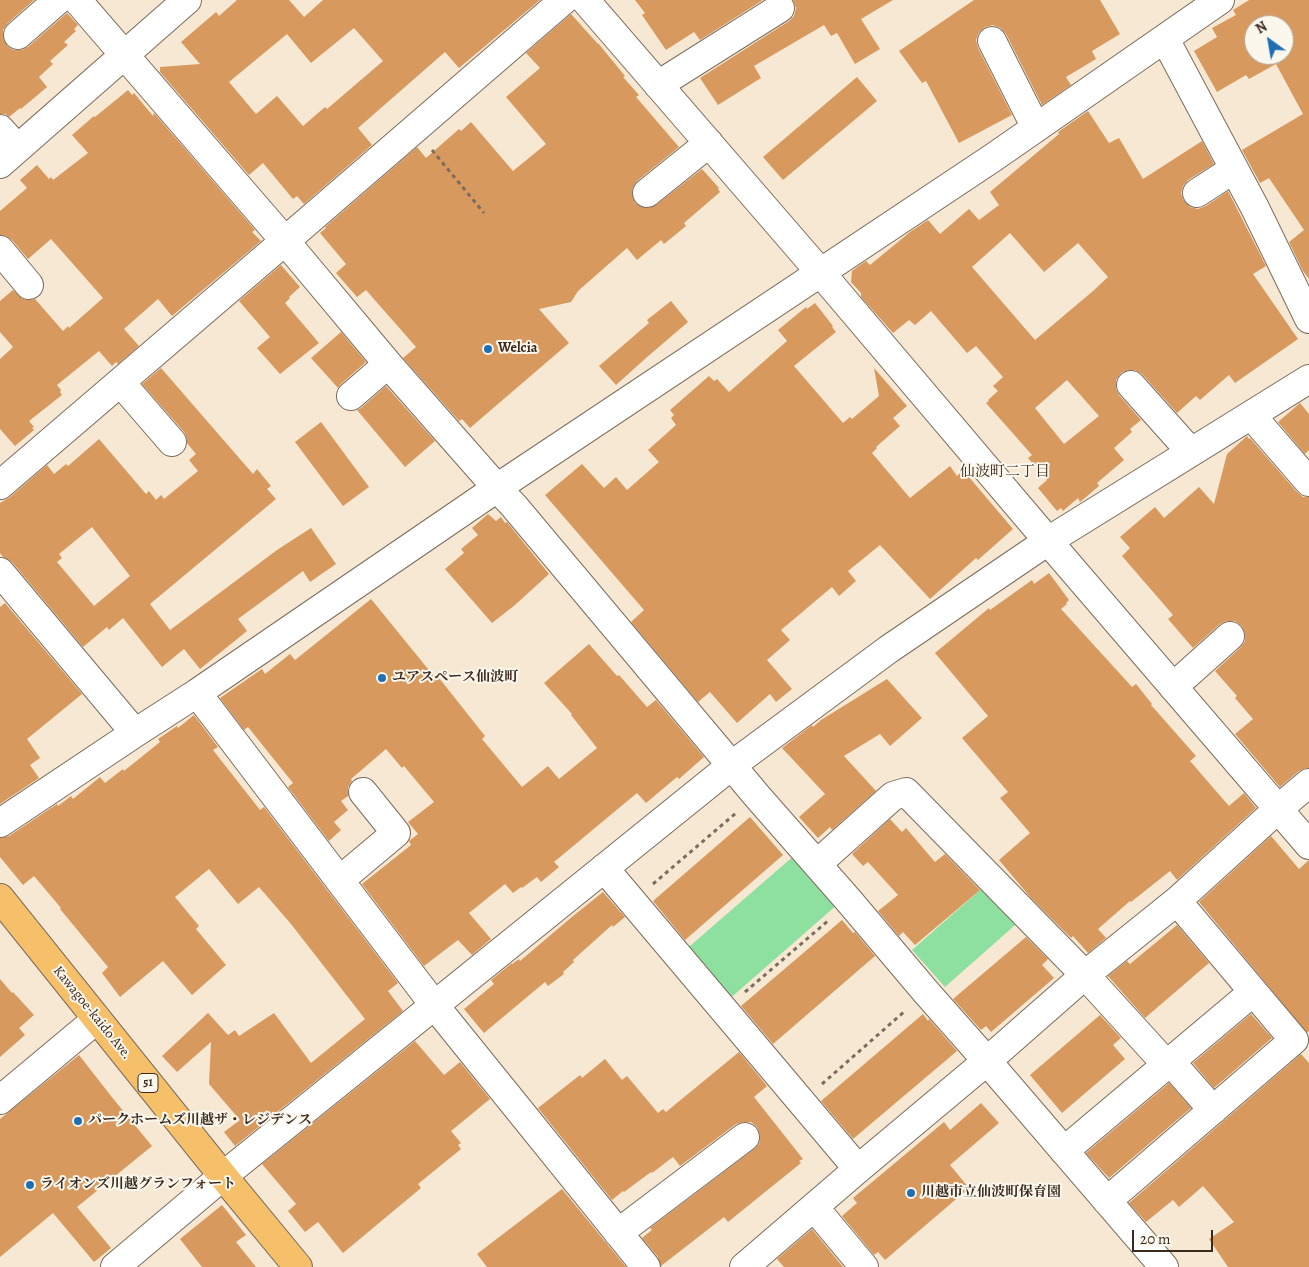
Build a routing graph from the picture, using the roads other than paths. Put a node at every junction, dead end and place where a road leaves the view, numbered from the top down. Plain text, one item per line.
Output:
1 (58, 0) edge
2 (77, 0) edge
3 (187, 0) edge
4 (564, 0) edge
5 (585, 0) edge
6 (1207, 4) edge
7 (780, 8) dead end
8 (18, 35) dead end
9 (1164, 39) junction
10 (992, 41) dead end
11 (124, 54) junction
12 (658, 85) junction
13 (1036, 128) junction
14 (709, 143) junction
15 (6, 147) edge
16 (1234, 169) junction
17 (647, 193) dead end
18 (1197, 193) dead end
19 (285, 241) junction
20 (0, 250) edge
21 (820, 272) junction
22 (30, 285) dead end
23 (1306, 305) edge
24 (388, 364) junction
25 (1309, 379) edge
26 (121, 382) junction
27 (1131, 386) dead end
28 (351, 396) dead end
29 (1251, 415) junction
30 (172, 442) dead end
31 (1192, 452) junction
32 (1309, 482) edge
33 (0, 485) edge
34 (497, 488) junction
35 (1048, 541) junction
36 (0, 572) edge
37 (1230, 636) dead end
38 (1173, 687) junction
39 (197, 692) junction
40 (135, 732) junction
41 (732, 764) junction
42 (1309, 783) edge
43 (363, 792) dead end
44 (1278, 809) junction
45 (0, 823) edge
46 (1309, 845) edge
47 (817, 864) junction
48 (604, 868) junction
49 (340, 880) junction
50 (0, 898) edge
51 (1176, 901) junction
52 (1085, 975) junction
53 (1253, 992) junction
54 (435, 1006) junction
55 (98, 1019) junction
56 (988, 1061) junction
57 (1168, 1063) junction
58 (0, 1100) edge
59 (1213, 1110) junction
60 (745, 1136) dead end
61 (1064, 1150) junction
62 (858, 1169) junction
63 (223, 1176) junction
64 (1107, 1201) junction
65 (814, 1207) junction
66 (618, 1233) junction
67 (115, 1267) edge
68 (298, 1267) edge
69 (646, 1267) edge
70 (744, 1267) edge
71 (864, 1267) edge
72 (1164, 1267) edge

1 - 8 street
2 - 11 street
3 - 11 street
4 - 19 street
5 - 12 street
6 - 9 street
7 - 12 street
9 - 13 street
9 - 16 street
10 - 13 street
11 - 15 street
11 - 19 street
12 - 14 street
13 - 21 street
14 - 17 street
14 - 21 street
16 - 18 street
16 - 23 street
19 - 24 street
19 - 26 street
20 - 22 street
21 - 34 street
21 - 35 street
24 - 28 street
24 - 34 street
25 - 29 street
26 - 30 street
26 - 33 street
27 - 31 street
29 - 31 street
29 - 32 street
31 - 35 street
34 - 39 street
34 - 41 street
35 - 38 street
35 - 41 street
36 - 40 street
37 - 38 street
38 - 44 street
39 - 40 street
39 - 49 street
40 - 45 street
41 - 47 street
41 - 48 street
42 - 44 street
43 - 49 street
44 - 46 street
44 - 51 street
47 - 52 street
47 - 56 street
48 - 54 street
48 - 62 street
49 - 54 street
50 - 55 main road, Kawagoe-kaido Ave. / 51
51 - 52 street
51 - 53 street
52 - 56 street
52 - 57 street
53 - 57 street
53 - 59 street
54 - 63 street
54 - 66 street
55 - 58 street
55 - 63 main road, Kawagoe-kaido Ave. / 51
56 - 61 street
56 - 62 street
57 - 59 street
57 - 61 street
59 - 64 street
60 - 66 street
61 - 64 street
62 - 65 street
63 - 67 street
63 - 68 main road, Kawagoe-kaido Ave. / 51
64 - 72 street
65 - 70 street
65 - 71 street
66 - 69 street

